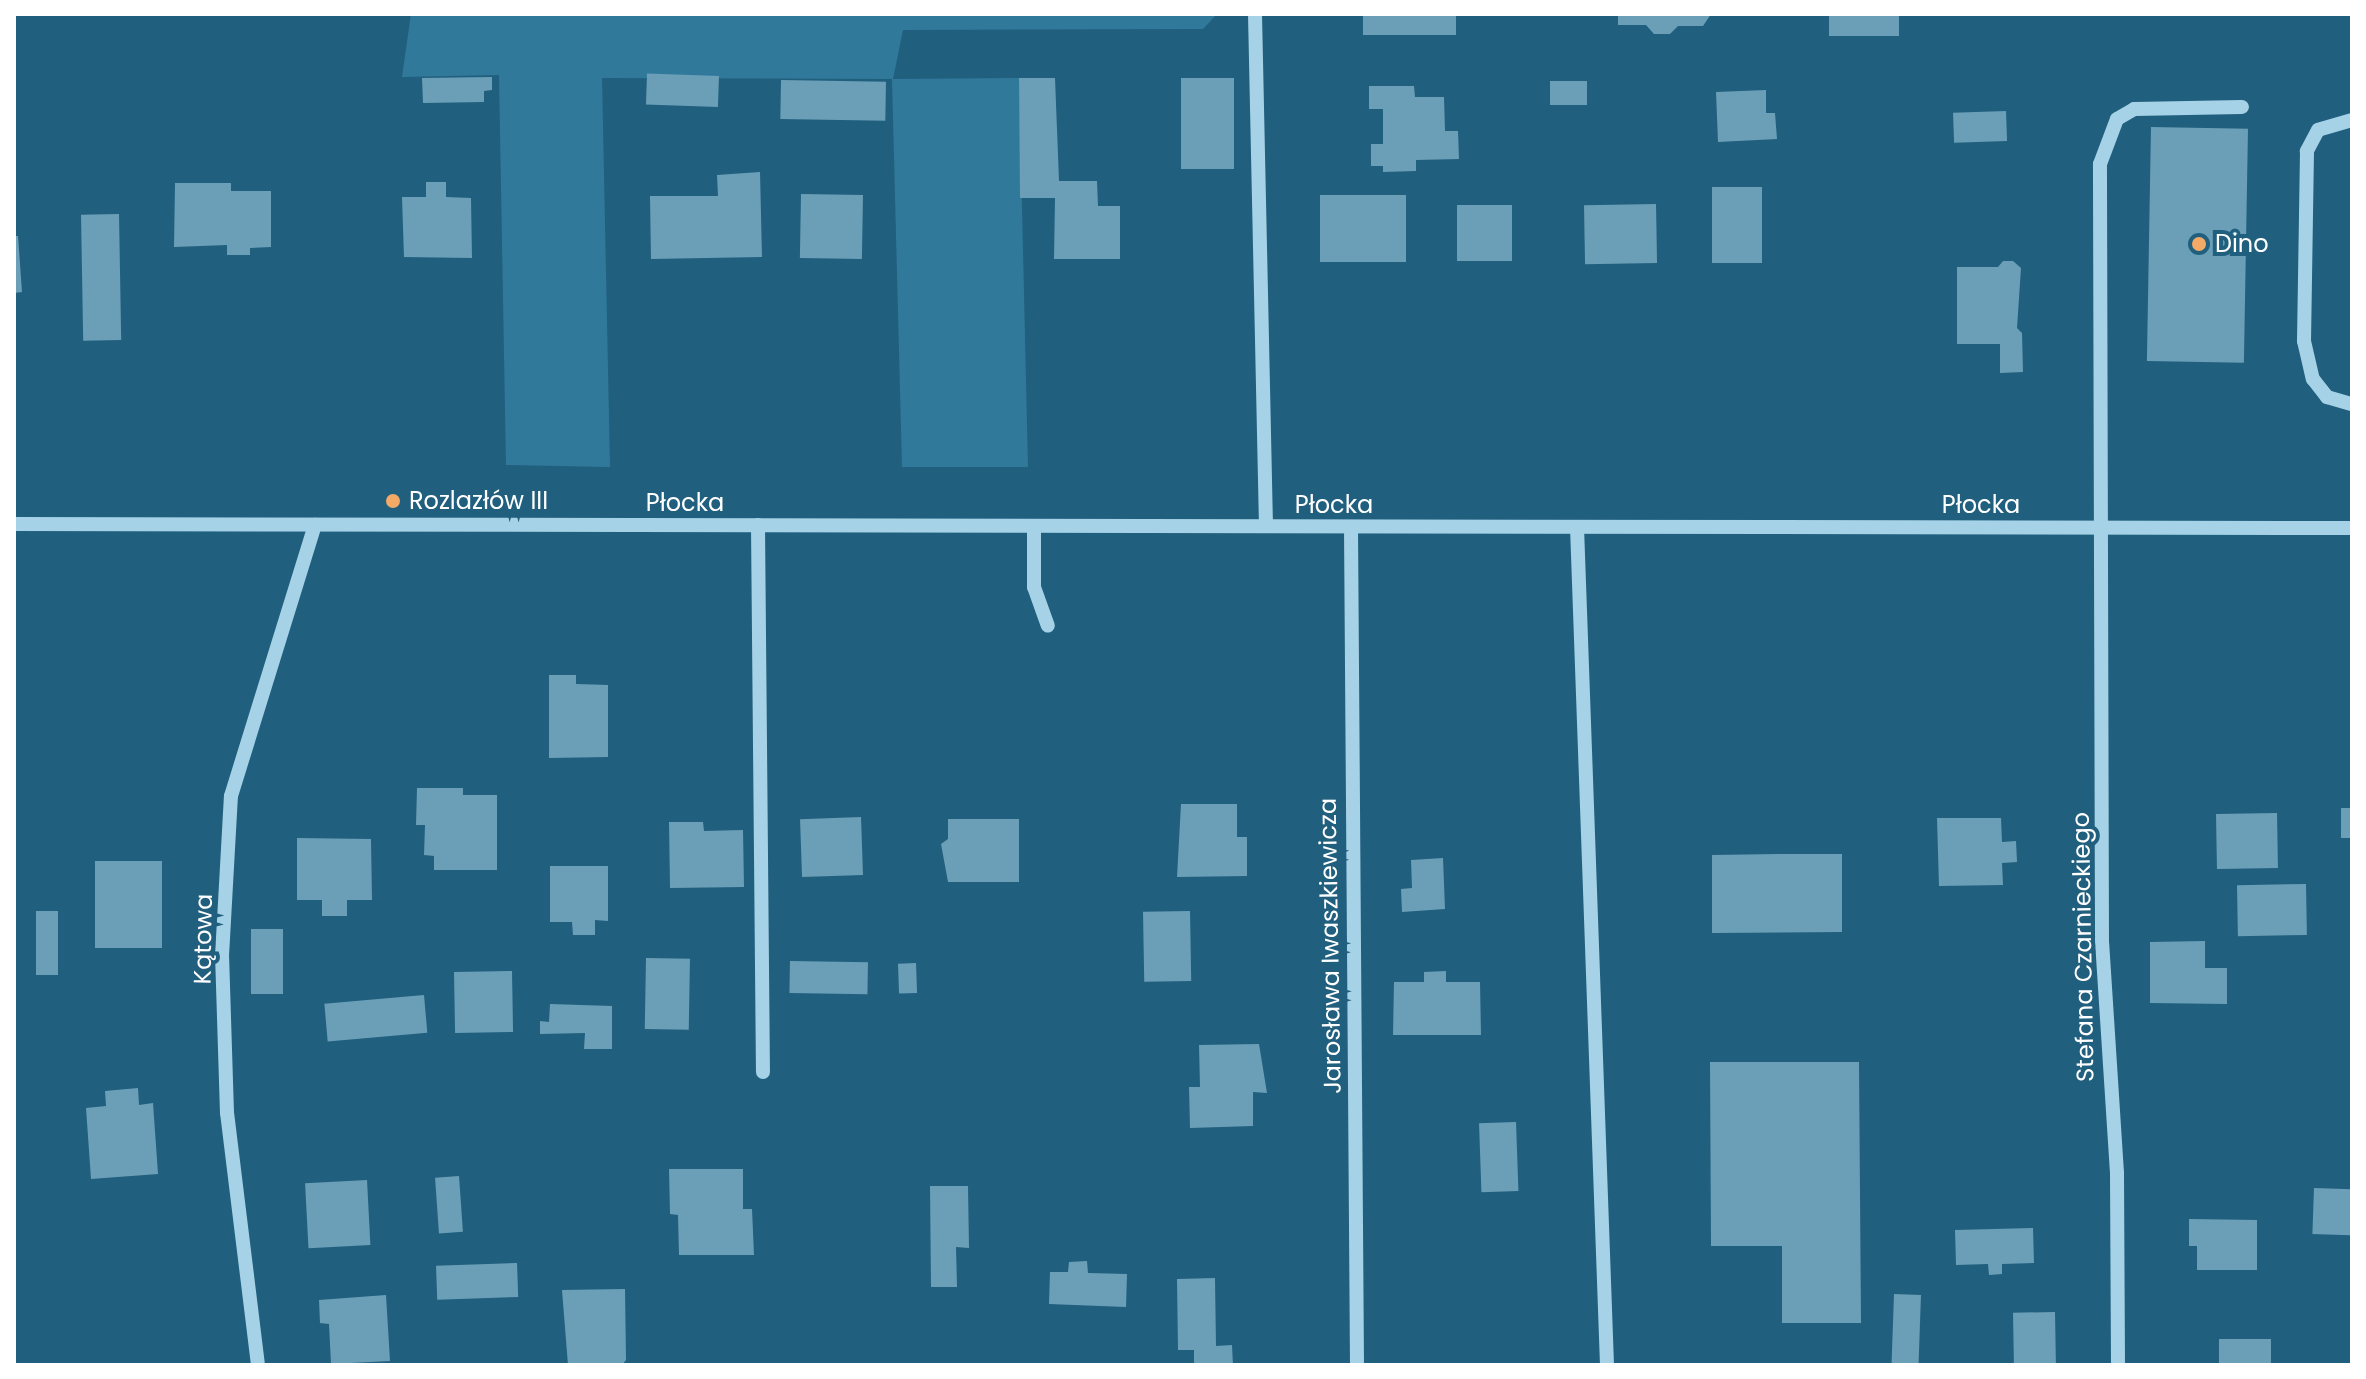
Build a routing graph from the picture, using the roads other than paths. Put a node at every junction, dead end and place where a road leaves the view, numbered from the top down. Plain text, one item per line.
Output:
1 (1255, 14) edge
2 (2242, 107) dead end
3 (2352, 120) edge
4 (2352, 404) edge
5 (14, 524) edge
6 (315, 525) junction
7 (758, 525) junction
8 (1034, 526) junction
9 (1266, 526) junction
10 (1351, 527) junction
11 (1577, 527) junction
12 (2100, 527) junction
13 (2352, 528) edge
14 (1048, 626) dead end
15 (763, 1072) dead end
16 (258, 1365) edge
17 (1357, 1365) edge
18 (1607, 1365) edge
19 (2118, 1365) edge

1 - 9 street
2 - 12 street, Stefana Czarnieckiego
3 - 4 street
5 - 6 street, Płocka
6 - 7 street, Płocka
6 - 16 street, Kątowa
7 - 8 street, Płocka
7 - 15 street
8 - 9 street, Płocka
8 - 14 street
9 - 10 street, Płocka
10 - 11 street, Płocka
10 - 17 street, Jarosława Iwaszkiewicza
11 - 12 street, Płocka
11 - 18 street
12 - 13 street, Płocka
12 - 19 street, Stefana Czarnieckiego

